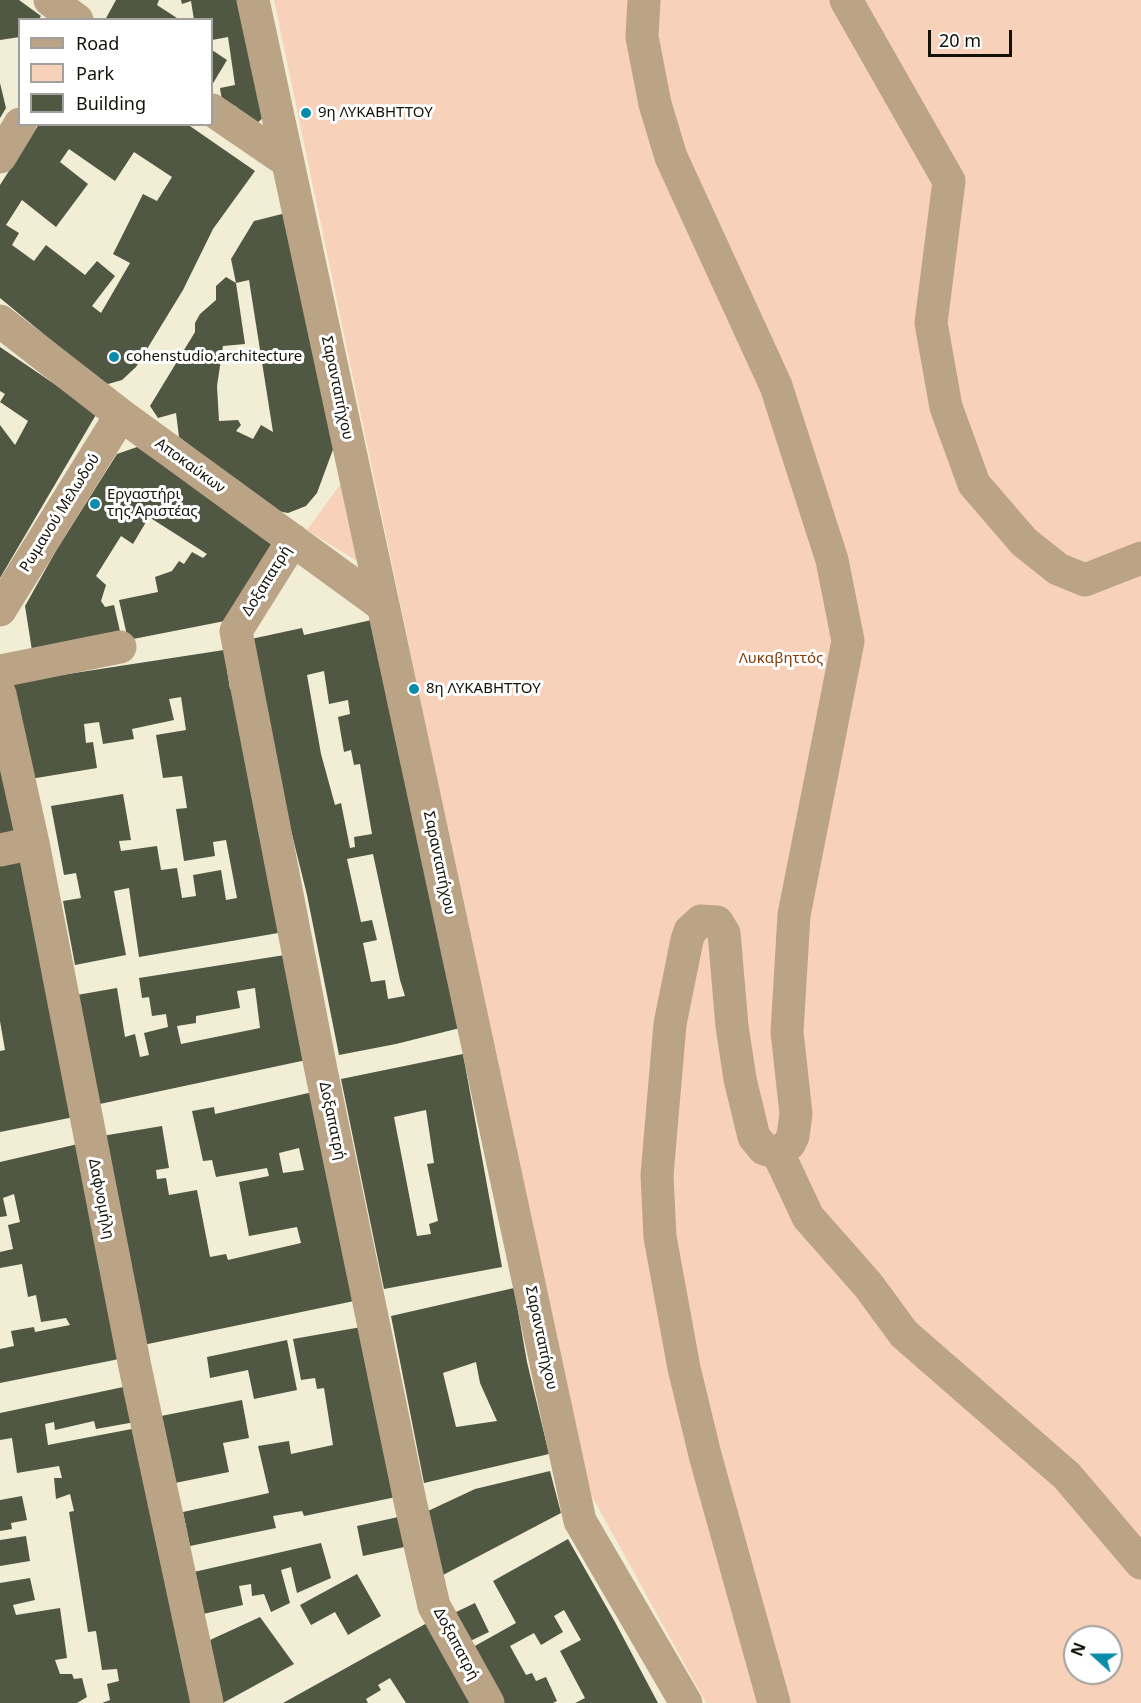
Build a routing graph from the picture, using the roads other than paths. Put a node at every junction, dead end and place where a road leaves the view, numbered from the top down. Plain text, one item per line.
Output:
1 (253, 0) edge
2 (644, 0) edge
3 (846, 0) edge
4 (213, 111) edge
5 (19, 126) edge
6 (0, 157) edge
7 (288, 162) junction
8 (0, 321) edge
9 (120, 415) junction
10 (293, 540) junction
11 (1141, 558) edge
12 (383, 606) junction
13 (0, 610) edge
14 (120, 647) dead end
15 (0, 671) edge
16 (0, 694) edge
17 (33, 843) junction
18 (0, 850) edge
19 (778, 1153) junction
20 (1141, 1563) edge
21 (207, 1703) edge
22 (488, 1703) edge
23 (686, 1703) edge
24 (774, 1703) edge

1 - 7 street, Σαρανταπήχου
2 - 19 street
3 - 11 street
4 - 7 street
5 - 6 street
7 - 12 street, Σαρανταπήχου
8 - 9 street, Αποκαύκων
9 - 10 street, Αποκαύκων
9 - 13 street, Ρωμανού Μελωδού
10 - 12 street, Αποκαύκων
10 - 22 street, Δοξαπατρή
12 - 23 street, Σαρανταπήχου
14 - 15 street
16 - 17 street, Δαφνομήλη
17 - 18 street
17 - 21 street, Δαφνομήλη
19 - 20 street
19 - 24 street

